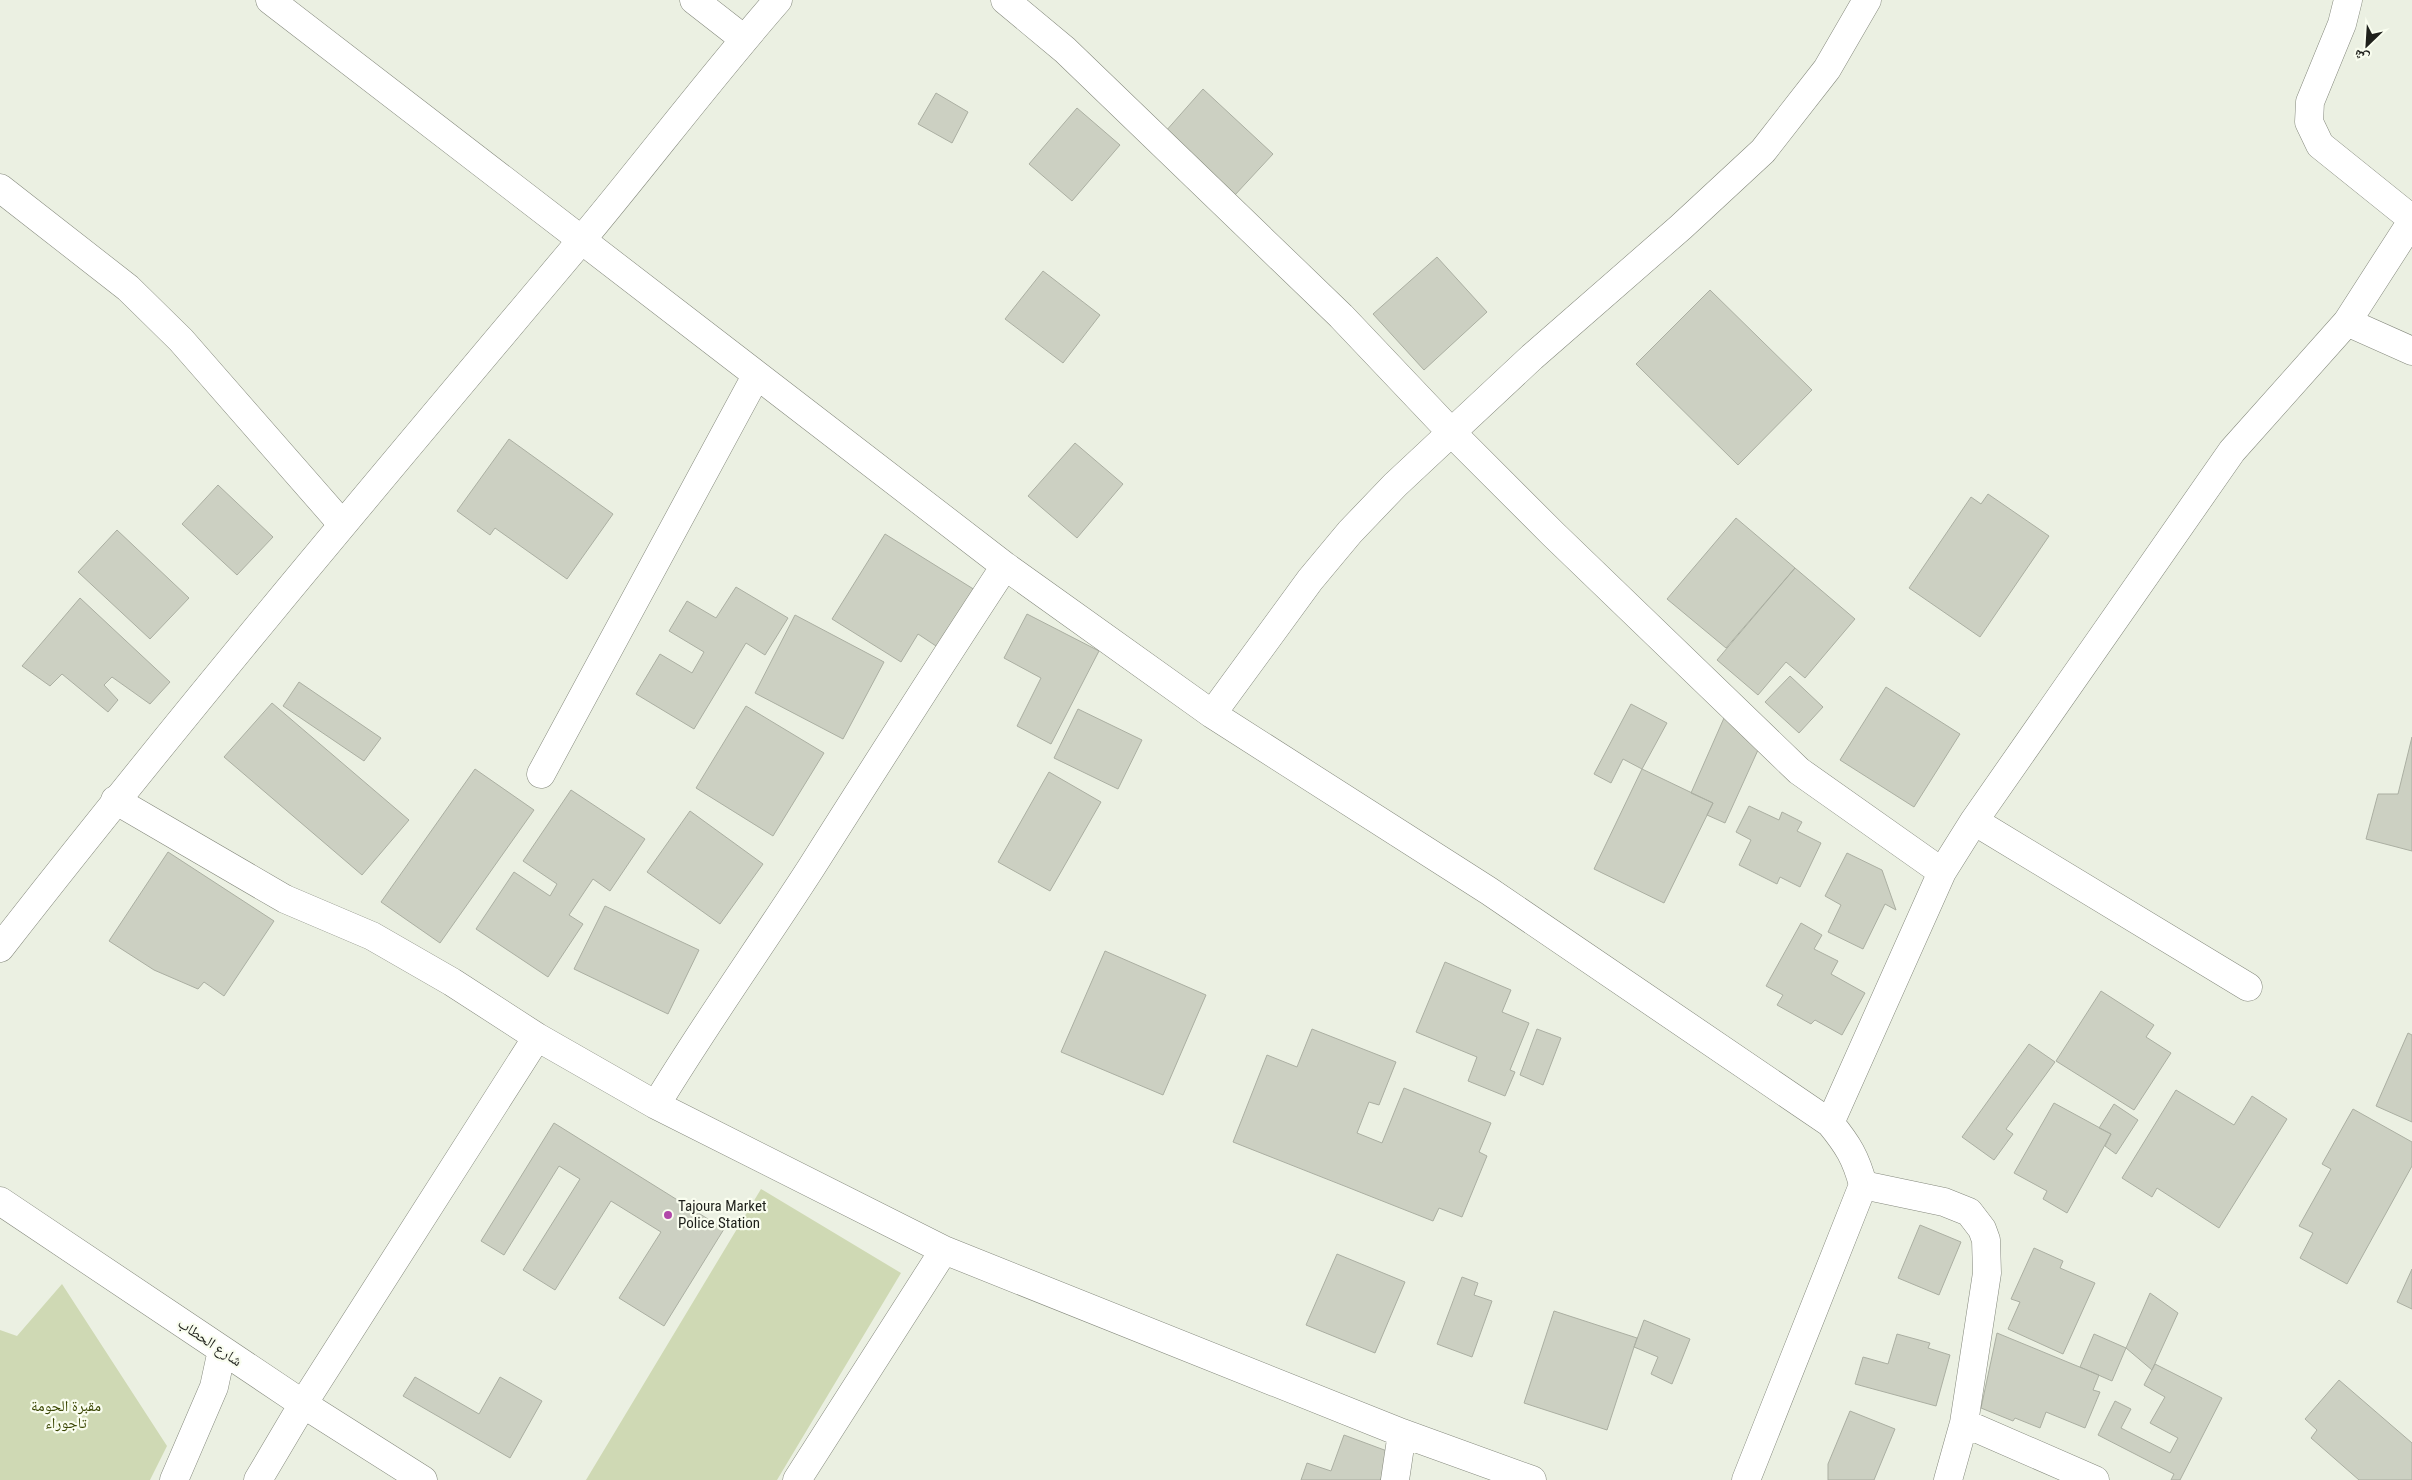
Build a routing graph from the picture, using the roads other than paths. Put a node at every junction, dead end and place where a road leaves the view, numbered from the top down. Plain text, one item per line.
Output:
1 (270, 0) edge
2 (694, 0) edge
3 (778, 0) edge
4 (1005, 0) edge
5 (1867, 0) edge
6 (2348, 0) edge
7 (744, 39) junction
8 (0, 188) edge
9 (2412, 220) edge
10 (582, 239) junction
11 (2347, 322) junction
12 (2412, 351) edge
13 (756, 376) junction
14 (1452, 433) junction
15 (342, 524) junction
16 (1005, 566) junction
17 (1212, 714) junction
18 (541, 774) dead end
19 (115, 800) junction
20 (1974, 820) junction
21 (1942, 872) junction
22 (0, 948) edge
23 (2248, 987) dead end
24 (537, 1037) junction
25 (656, 1105) junction
26 (1830, 1123) junction
27 (1863, 1185) junction
28 (0, 1201) edge
29 (944, 1250) junction
30 (222, 1350) junction
31 (303, 1404) junction
32 (1964, 1423) junction
33 (1402, 1433) junction
34 (174, 1480) edge
35 (258, 1480) edge
36 (423, 1480) edge
37 (797, 1480) edge
38 (1395, 1480) edge
39 (1532, 1480) edge
40 (1746, 1480) edge
41 (1948, 1480) edge
42 (2095, 1480) edge

1 - 10 street
2 - 7 street
3 - 7 street
4 - 14 street
5 - 14 street
6 - 9 street
7 - 10 street
8 - 15 street
9 - 11 street
10 - 13 street
10 - 15 street
11 - 12 street
11 - 20 street
13 - 16 street
13 - 18 street
14 - 17 street
14 - 21 street
15 - 19 street
16 - 17 street
16 - 25 street
17 - 26 street
19 - 22 street
19 - 24 street
20 - 21 street
20 - 23 street
21 - 26 street
24 - 25 street
24 - 31 street
25 - 29 street
26 - 27 street
27 - 32 street
27 - 40 street
28 - 30 street, شارع الحطاب
29 - 33 street
29 - 37 street
30 - 31 street, شارع الحطاب
30 - 34 street
31 - 35 street
31 - 36 street, شارع الحطاب
32 - 41 street
32 - 42 street
33 - 38 street
33 - 39 street

